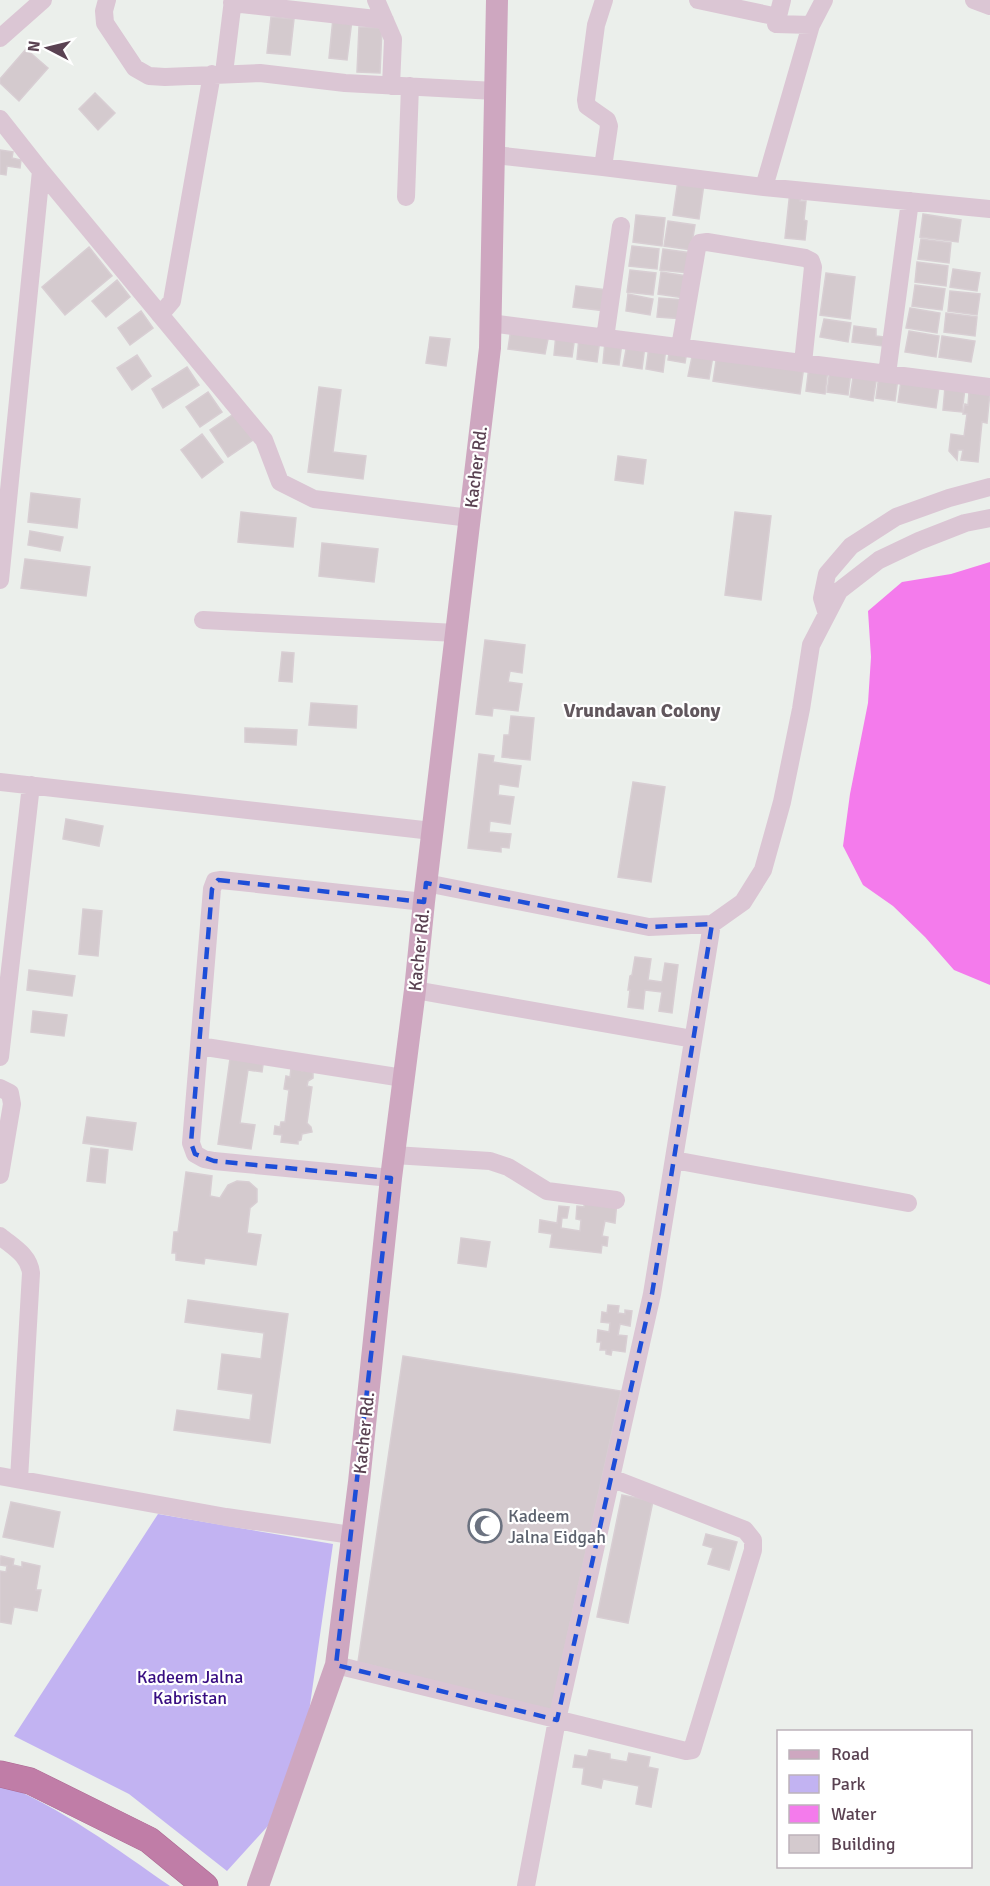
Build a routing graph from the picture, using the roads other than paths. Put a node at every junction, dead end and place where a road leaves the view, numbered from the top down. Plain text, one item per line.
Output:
1 (43, 0) edge
2 (107, 0) edge
3 (376, 0) edge
4 (497, 0) edge
5 (604, 0) edge
6 (698, 0) edge
7 (824, 0) edge
8 (974, 0) edge
9 (233, 2) edge
10 (990, 6) edge
11 (780, 9) edge
12 (385, 21) junction
13 (811, 25) junction
14 (0, 38) edge
15 (218, 74) junction
16 (390, 86) junction
17 (410, 87) junction
18 (495, 91) junction
19 (0, 119) edge
20 (495, 155) junction
21 (603, 166) junction
22 (41, 171) junction
23 (764, 187) junction
24 (406, 197) dead end
25 (909, 201) junction
26 (990, 209) edge
27 (621, 226) dead end
28 (160, 315) junction
29 (490, 323) junction
30 (605, 338) junction
31 (680, 347) junction
32 (803, 363) junction
33 (887, 374) junction
34 (990, 387) edge
35 (990, 487) edge
36 (470, 518) junction
37 (990, 518) edge
38 (0, 580) edge
39 (827, 614) junction
40 (203, 620) dead end
41 (456, 633) junction
42 (0, 782) edge
43 (31, 785) junction
44 (432, 831) junction
45 (425, 892) junction
46 (712, 924) junction
47 (415, 990) junction
48 (693, 1039) junction
49 (199, 1046) junction
50 (0, 1057) edge
51 (403, 1078) junction
52 (0, 1089) edge
53 (394, 1155) junction
54 (674, 1160) junction
55 (0, 1175) edge
56 (391, 1178) junction
57 (616, 1200) dead end
58 (908, 1203) dead end
59 (0, 1236) edge
60 (0, 1476) edge
61 (611, 1478) junction
62 (19, 1479) junction
63 (352, 1535) junction
64 (336, 1665) junction
65 (557, 1720) junction
66 (0, 1774) edge
67 (205, 1886) edge
68 (258, 1886) edge
69 (526, 1886) edge

1 - 14 street
2 - 15 street
3 - 12 street
4 - 18 main road, Kacher Rd.
5 - 21 street
6 - 11 street
7 - 13 street
8 - 10 street
9 - 12 street
9 - 15 street
11 - 13 street
12 - 16 street
13 - 23 street
15 - 16 street
15 - 28 street
16 - 17 street
17 - 18 street
17 - 24 street
18 - 20 main road, Kacher Rd.
19 - 22 street
20 - 21 street
20 - 29 main road, Kacher Rd.
21 - 23 street
22 - 28 street
22 - 38 street
23 - 25 street
25 - 26 street
25 - 33 street
27 - 30 street
28 - 36 street
29 - 30 street
29 - 36 main road, Kacher Rd.
30 - 31 street
31 - 32 street
31 - 32 street
32 - 33 street
33 - 34 street
35 - 39 street
36 - 41 main road, Kacher Rd.
37 - 39 street
39 - 46 street
40 - 41 street
41 - 44 main road, Kacher Rd.
42 - 43 street
43 - 44 street
43 - 50 street
44 - 45 main road, Kacher Rd.
45 - 46 street
45 - 47 main road, Kacher Rd.
45 - 49 street
46 - 48 street
47 - 48 street
47 - 51 main road, Kacher Rd.
48 - 54 street
49 - 51 street
49 - 56 street
51 - 53 main road, Kacher Rd.
52 - 55 street
53 - 56 main road, Kacher Rd.
53 - 57 street
54 - 58 street
54 - 61 street
56 - 63 main road, Kacher Rd.
59 - 62 street
60 - 62 street
61 - 65 street
61 - 65 street
62 - 63 street
63 - 64 main road, Kacher Rd.
64 - 65 street
64 - 68 main road, Kacher Rd.
65 - 69 street
66 - 67 highway

